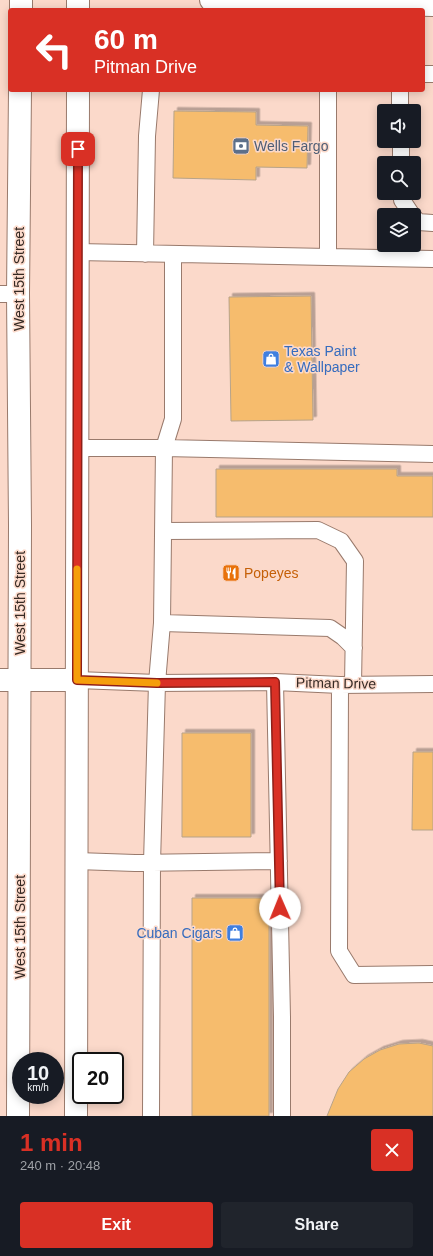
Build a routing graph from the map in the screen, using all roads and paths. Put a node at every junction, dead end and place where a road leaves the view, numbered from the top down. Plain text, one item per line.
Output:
1 (211, 0) edge
2 (433, 4) edge
3 (328, 6) edge
4 (20, 92) edge
5 (78, 92) edge
6 (151, 92) edge
7 (328, 92) edge
8 (400, 92) edge
9 (400, 104) edge
10 (421, 222) edge
11 (433, 223) edge
12 (77, 252) junction
13 (145, 254) junction
14 (173, 254) junction
15 (328, 257) junction
16 (433, 259) edge
17 (9, 294) edge
18 (77, 448) junction
19 (164, 448) junction
20 (433, 454) edge
21 (163, 531) junction
22 (162, 623) junction
23 (354, 648) junction
24 (10, 680) edge
25 (77, 680) junction
26 (275, 682) junction
27 (157, 683) junction
28 (433, 684) edge
29 (347, 685) junction
30 (77, 861) junction
31 (279, 861) junction
32 (152, 863) junction
33 (433, 974) edge
34 (18, 1116) edge
35 (76, 1116) edge
36 (152, 1116) edge
37 (282, 1116) edge

1 - 3 main road
2 - 3 main road
4 - 17 main road, West 15th Street
5 - 12 main road
6 - 13 lane
7 - 15 lane
8 - 9 lane
10 - 11 lane
12 - 13 lane
12 - 18 main road
13 - 14 lane
14 - 15 lane
14 - 19 lane
15 - 16 lane
17 - 24 main road, West 15th Street
18 - 19 lane
18 - 25 main road
19 - 20 lane
19 - 21 lane
21 - 22 lane
21 - 23 lane
22 - 23 lane
22 - 27 lane
23 - 29 lane
24 - 25 main road, Pitman Drive
24 - 34 main road, West 15th Street
25 - 27 lane, Pitman Drive
25 - 30 main road
26 - 27 lane, Pitman Drive
26 - 29 lane, Pitman Drive
26 - 31 lane
27 - 32 lane
28 - 29 lane, Pitman Drive
29 - 33 lane
30 - 32 lane
30 - 35 main road
31 - 32 lane
31 - 37 lane
32 - 36 lane

